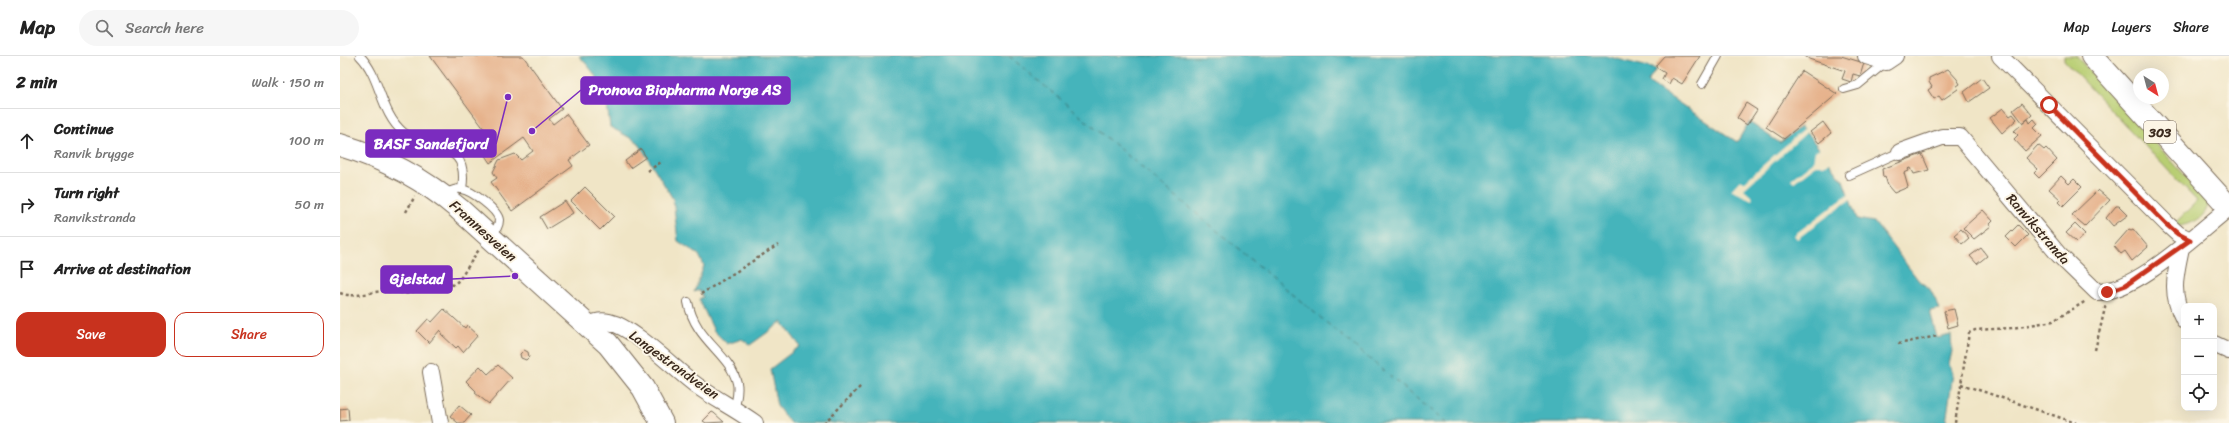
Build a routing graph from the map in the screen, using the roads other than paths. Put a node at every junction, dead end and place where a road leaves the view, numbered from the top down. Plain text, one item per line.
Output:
1 (360, 56) edge
2 (1718, 56) edge
3 (1866, 56) edge
4 (2000, 56) edge
5 (2092, 56) edge
6 (1891, 59) edge
7 (1702, 84) dead end
8 (1844, 89) dead end
9 (340, 144) edge
10 (1900, 152) joint
11 (1849, 175) dead end
12 (452, 192) junction
13 (2229, 208) edge
14 (2185, 244) junction
15 (688, 302) dead end
16 (2181, 314) edge
17 (589, 325) junction
18 (2217, 345) edge
19 (2229, 351) edge
20 (431, 372) dead end
21 (735, 408) junction
22 (440, 423) edge
23 (662, 423) edge
24 (755, 423) edge

1 - 12 lane
2 - 7 lane
3 - 6 street
4 - 14 street
5 - 13 main road, 303
6 - 8 lane
9 - 12 main road, Framnesveien
10 - 11 lane
10 - 14 street, Ranvikstranda
12 - 17 main road, Framnesveien
13 - 14 street
14 - 16 street
15 - 21 lane
17 - 21 street, Langestrandveien
17 - 23 main road, Framnesveien
18 - 19 street
20 - 22 street
21 - 24 street, Langestrandveien

